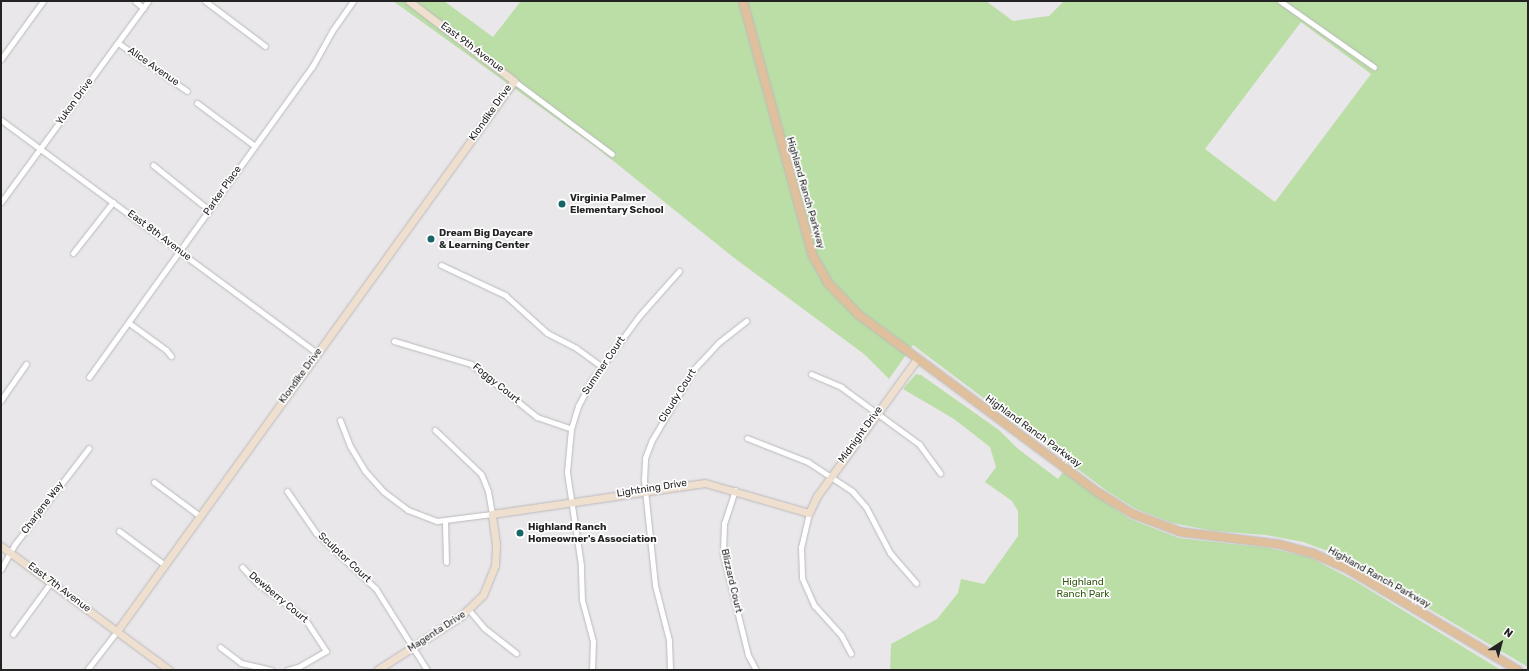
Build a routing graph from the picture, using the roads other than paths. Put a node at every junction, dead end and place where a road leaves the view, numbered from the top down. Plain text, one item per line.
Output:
1 (43, 1) edge
2 (135, 1) edge
3 (148, 1) edge
4 (205, 1) edge
5 (352, 1) edge
6 (409, 1) edge
7 (743, 1) edge
8 (1280, 1) edge
9 (143, 8) junction
10 (118, 43) junction
11 (265, 46) dead end
12 (1, 59) edge
13 (1374, 67) dead end
14 (514, 81) junction
15 (187, 91) dead end
16 (197, 103) dead end
17 (1, 120) edge
18 (255, 146) junction
19 (40, 149) junction
20 (612, 154) dead end
21 (153, 165) dead end
22 (1, 202) edge
23 (113, 202) junction
24 (209, 210) junction
25 (73, 252) dead end
26 (180, 252) junction
27 (441, 265) dead end
28 (679, 271) dead end
29 (746, 321) dead end
30 (128, 323) junction
31 (394, 341) dead end
32 (317, 352) junction
33 (171, 356) dead end
34 (917, 359) junction
35 (26, 364) dead end
36 (602, 367) junction
37 (811, 374) dead end
38 (89, 378) dead end
39 (1, 400) edge
40 (878, 413) junction
41 (340, 420) dead end
42 (571, 429) junction
43 (435, 430) dead end
44 (746, 438) dead end
45 (88, 448) dead end
46 (940, 473) dead end
47 (831, 476) junction
48 (154, 482) dead end
49 (645, 490) junction
50 (735, 490) junction
51 (287, 491) dead end
52 (571, 502) junction
53 (809, 513) junction
54 (492, 514) junction
55 (200, 516) junction
56 (445, 522) junction
57 (119, 531) dead end
58 (1, 546) edge
59 (11, 553) junction
60 (446, 562) dead end
61 (165, 565) junction
62 (242, 567) dead end
63 (1, 569) edge
64 (51, 582) junction
65 (916, 583) dead end
66 (469, 610) junction
67 (116, 631) junction
68 (13, 634) dead end
69 (220, 647) dead end
70 (413, 647) junction
71 (516, 653) dead end
72 (851, 654) dead end
73 (254, 668) edge
74 (87, 670) edge
75 (169, 670) edge
76 (271, 670) edge
77 (287, 670) edge
78 (377, 670) edge
79 (427, 670) edge
80 (592, 670) edge
81 (670, 670) edge
82 (756, 670) edge
83 (1518, 670) edge

1 - 12 street
2 - 9 street
3 - 9 street, Yukon Drive
4 - 11 street
5 - 18 street, Parker Place
6 - 14 main road, East 9th Avenue
7 - 34 main road, Highland Ranch Parkway
8 - 13 street
9 - 10 street, Yukon Drive
10 - 15 street, Alice Avenue
10 - 19 street, Yukon Drive
14 - 20 street, East 9th Avenue
14 - 32 main road, Klondike Drive
16 - 18 street
17 - 19 street, East 8th Avenue
18 - 24 street, Parker Place
19 - 22 street, Yukon Drive
19 - 23 street, East 8th Avenue
21 - 24 street
23 - 25 street
23 - 26 street, East 8th Avenue
24 - 26 street, Parker Place
26 - 30 street, Parker Place
26 - 32 street, East 8th Avenue
27 - 36 street
28 - 36 street, Summer Court
29 - 49 street, Cloudy Court
30 - 33 street
30 - 38 street, Parker Place
31 - 42 street, Foggy Court
32 - 55 main road, Klondike Drive
34 - 40 main road, Midnight Drive
34 - 83 main road, Highland Ranch Parkway
35 - 39 street
36 - 42 street, Summer Court
37 - 40 street
40 - 46 street
40 - 47 main road, Midnight Drive
41 - 56 street
42 - 52 street, Summer Court
43 - 54 street
44 - 47 street
45 - 59 street, Charjene Way
47 - 53 main road, Midnight Drive
47 - 65 street
48 - 55 street
49 - 50 main road, Lightning Drive
49 - 52 main road, Lightning Drive
49 - 81 street, Cloudy Court
50 - 53 main road, Lightning Drive
50 - 82 street, Blizzard Court
51 - 70 street, Sculptor Court
52 - 54 main road, Lightning Drive
52 - 80 street, Summer Court
53 - 72 street
54 - 56 street
54 - 66 main road, Magenta Drive
55 - 61 main road, Klondike Drive
56 - 60 street
57 - 61 street
58 - 59 main road, East 7th Avenue
59 - 63 street, Charjene Way
59 - 64 main road, East 7th Avenue
61 - 67 main road, Klondike Drive
62 - 77 street, Dewberry Court
64 - 67 main road, East 7th Avenue
64 - 68 street
66 - 70 main road, Magenta Drive
66 - 71 street
67 - 74 street, Klondike Drive
67 - 75 main road, East 7th Avenue
69 - 73 street
70 - 78 main road, Magenta Drive
70 - 79 street, Sculptor Court
73 - 76 street

